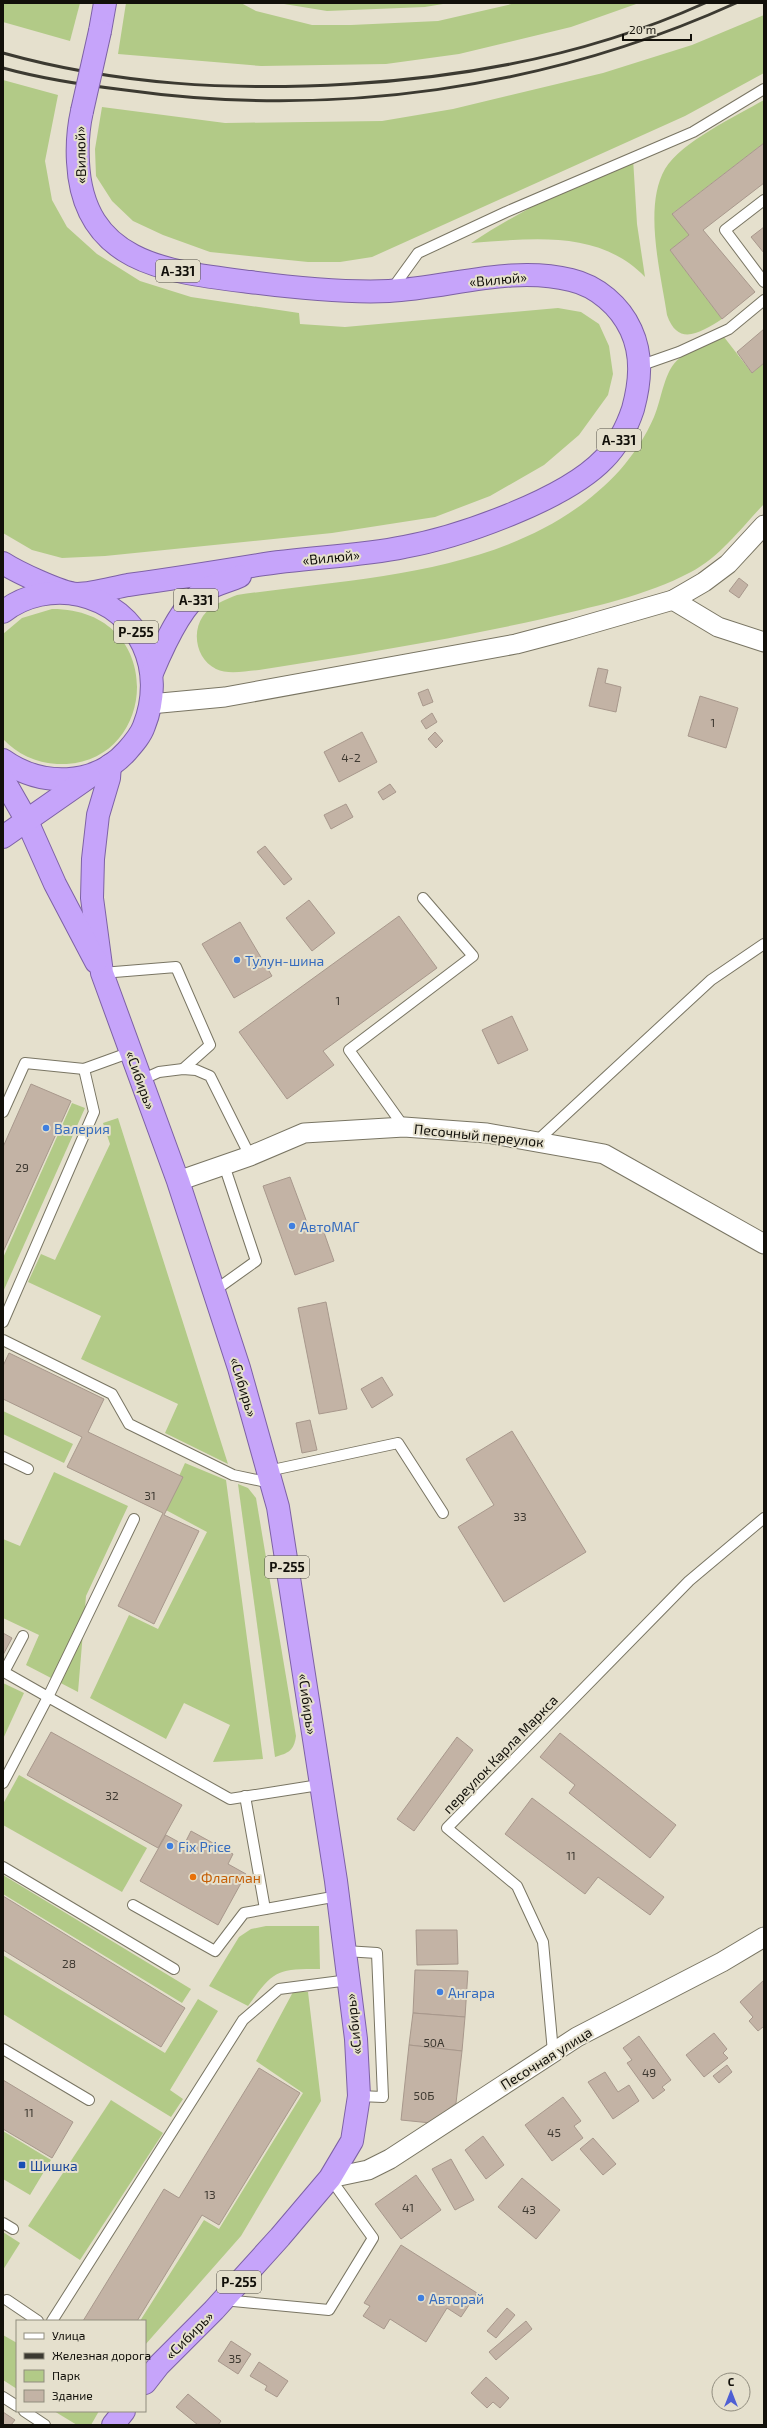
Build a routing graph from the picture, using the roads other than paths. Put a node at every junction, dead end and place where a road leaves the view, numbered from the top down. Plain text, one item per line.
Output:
1 (105, 3) edge
2 (764, 89) edge
3 (764, 200) edge
4 (764, 282) edge
5 (391, 291) junction
6 (764, 300) edge
7 (639, 366) junction
8 (764, 525) edge
9 (272, 562) junction
10 (3, 563) edge
11 (75, 594) junction
12 (25, 600) junction
13 (673, 600) junction
14 (3, 603) edge
15 (3, 612) edge
16 (764, 642) edge
17 (152, 673) junction
18 (150, 704) junction
19 (3, 760) edge
20 (102, 769) junction
21 (3, 779) edge
22 (27, 822) junction
23 (3, 837) edge
24 (423, 898) dead end
25 (764, 944) edge
26 (102, 973) junction
27 (131, 1052) junction
28 (84, 1069) junction
29 (183, 1069) junction
30 (141, 1080) junction
31 (3, 1112) edge
32 (404, 1127) junction
33 (537, 1141) junction
34 (250, 1156) junction
35 (224, 1165) junction
36 (178, 1181) junction
37 (764, 1244) edge
38 (214, 1291) junction
39 (3, 1322) edge
40 (3, 1340) edge
41 (3, 1457) edge
42 (28, 1469) dead end
43 (270, 1477) junction
44 (443, 1513) dead end
45 (764, 1518) edge
46 (134, 1519) dead end
47 (23, 1636) dead end
48 (48, 1697) junction
49 (3, 1783) edge
50 (319, 1785) junction
51 (246, 1796) junction
52 (3, 1867) edge
53 (338, 1896) junction
54 (133, 1905) dead end
55 (265, 1909) junction
56 (764, 1937) edge
57 (346, 1952) junction
58 (174, 1969) dead end
59 (349, 1980) junction
60 (3, 2049) edge
61 (552, 2052) junction
62 (360, 2096) junction
63 (89, 2100) dead end
64 (330, 2178) junction
65 (3, 2223) edge
66 (13, 2229) dead end
67 (7, 2300) dead end
68 (223, 2300) junction
69 (37, 2320) edge
70 (53, 2320) edge
71 (146, 2382) edge
72 (3, 2397) edge
73 (16, 2405) edge
74 (26, 2412) edge
75 (123, 2412) edge
76 (46, 2425) edge
77 (113, 2425) edge

1 - 5 highway, «Вилюй» / А-331, bridge
2 - 5 lane
3 - 4 lane
5 - 7 highway, «Вилюй» / А-331
6 - 7 lane
7 - 9 highway, «Вилюй» / А-331
8 - 13 street
9 - 11 highway, А-331
9 - 17 highway, А-331
10 - 11 highway, Р-255
11 - 12 highway, Р-255
11 - 17 highway, Р-255
12 - 14 street
12 - 15 highway, Р-255
13 - 16 street
13 - 18 street
17 - 18 highway, Р-255
18 - 20 highway, Р-255
19 - 20 highway
20 - 22 highway
20 - 26 highway, Р-255
21 - 22 highway, Р-255
22 - 23 highway
22 - 26 highway, Р-255
24 - 32 lane
25 - 33 lane
26 - 27 highway, «Сибирь» / Р-255
26 - 29 lane
27 - 28 lane
27 - 30 highway, «Сибирь» / Р-255
28 - 31 lane
28 - 39 lane
29 - 30 lane
29 - 34 lane
30 - 36 highway, «Сибирь» / Р-255
32 - 33 street, Песочный переулок
32 - 34 street, Песочный переулок
33 - 37 street, Песочный переулок
34 - 35 street, Песочный переулок
35 - 36 street, Песочный переулок
35 - 38 lane
36 - 38 highway, «Сибирь» / Р-255
38 - 43 highway, «Сибирь» / Р-255
40 - 43 lane
41 - 42 lane
43 - 44 lane
43 - 50 highway, «Сибирь» / Р-255
45 - 61 lane, переулок Карла Маркса
46 - 48 lane
47 - 48 lane
48 - 49 lane
48 - 51 lane
50 - 51 lane
50 - 53 highway, «Сибирь» / Р-255
51 - 55 lane
52 - 58 lane
53 - 55 lane
53 - 57 highway, «Сибирь» / Р-255
54 - 55 lane
56 - 61 street, Песочная улица
57 - 59 highway, «Сибирь» / Р-255
57 - 62 lane
59 - 62 highway, «Сибирь» / Р-255
59 - 70 lane
60 - 63 lane
61 - 64 street, Песочная улица
62 - 64 highway, «Сибирь» / Р-255
64 - 68 highway, «Сибирь» / Р-255
64 - 68 lane
65 - 66 lane
67 - 69 lane
68 - 71 highway, «Сибирь» / Р-255
72 - 73 lane
74 - 76 lane
75 - 77 highway

